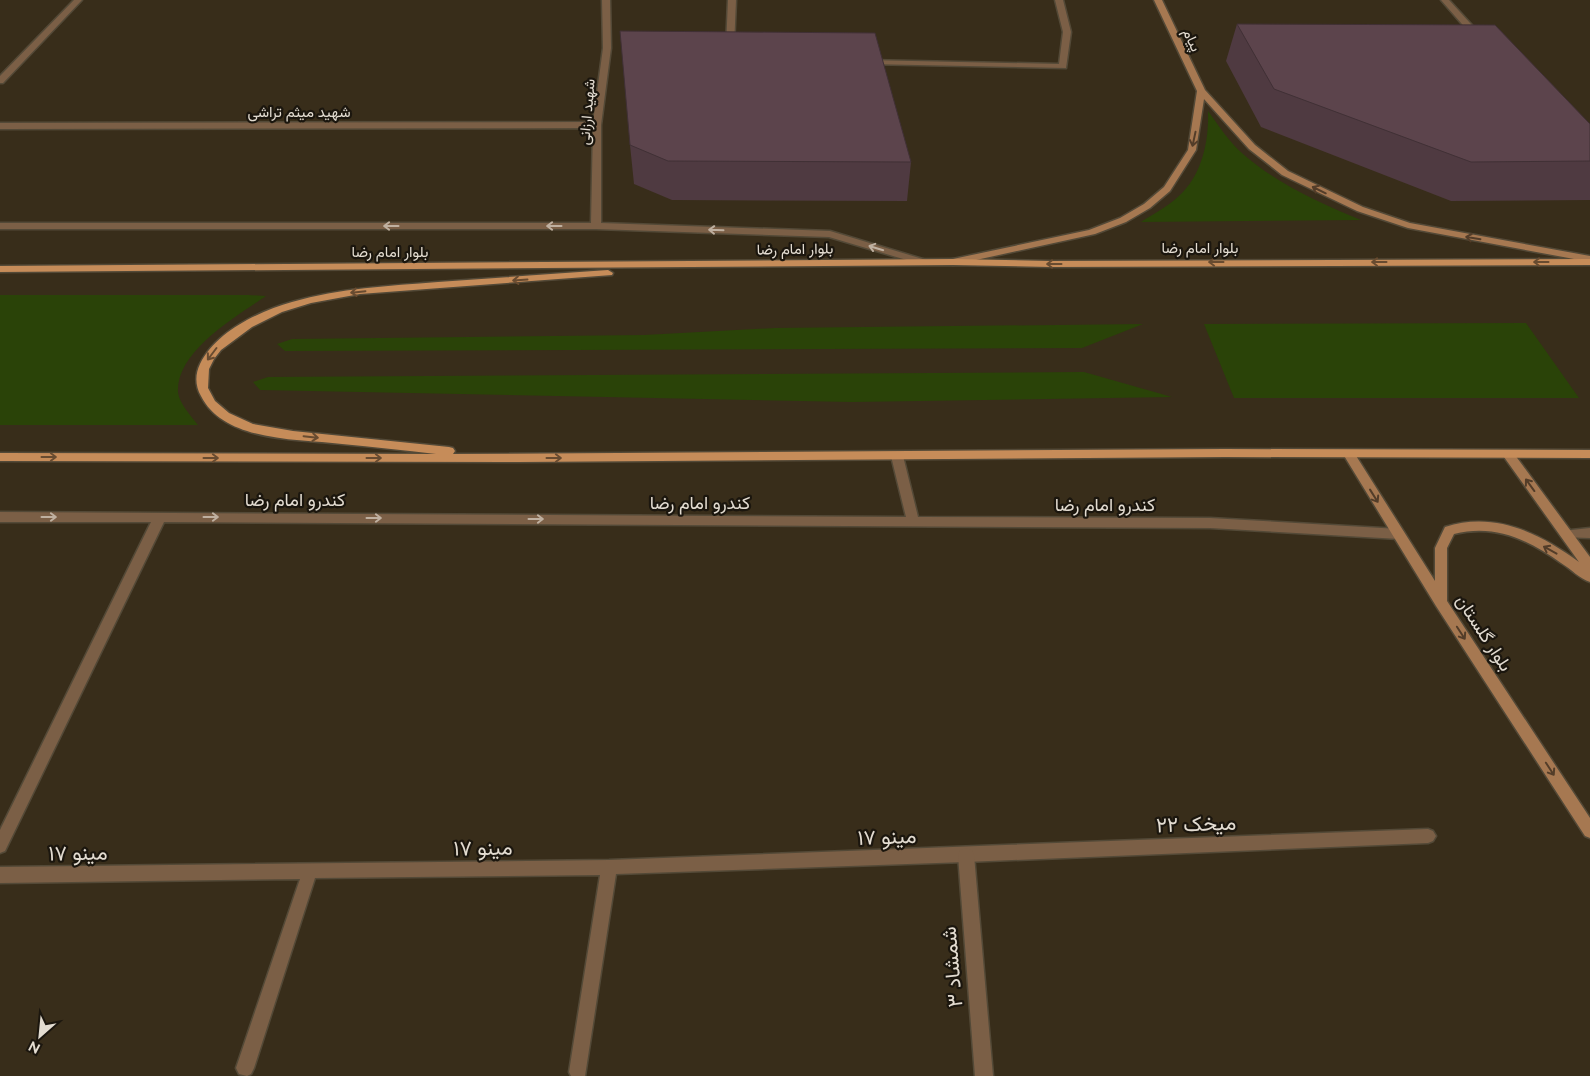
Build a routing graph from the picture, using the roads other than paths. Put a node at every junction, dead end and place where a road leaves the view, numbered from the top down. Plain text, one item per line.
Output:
1 (78, 0) edge
2 (606, 0) edge
3 (732, 0) edge
4 (1059, 0) edge
5 (1158, 0) edge
6 (1445, 0) edge
7 (1484, 43) edge
8 (730, 59) edge
9 (857, 62) edge
10 (0, 81) edge
11 (1201, 91) junction
12 (597, 125) junction
13 (0, 126) edge
14 (0, 226) edge
15 (596, 226) junction
16 (1590, 261) edge
17 (923, 262) junction
18 (953, 262) junction
19 (726, 265) junction
20 (0, 270) edge
21 (1349, 454) junction
22 (1508, 454) junction
23 (1590, 454) edge
24 (897, 456) junction
25 (0, 457) edge
26 (520, 458) junction
27 (0, 517) edge
28 (160, 517) junction
29 (913, 522) junction
30 (1590, 533) edge
31 (1398, 534) junction
32 (1566, 534) junction
33 (1590, 567) edge
34 (1590, 576) edge
35 (1441, 602) junction
36 (1590, 832) edge
37 (1428, 836) dead end
38 (0, 846) edge
39 (966, 855) junction
40 (609, 867) junction
41 (310, 871) junction
42 (0, 875) edge
43 (244, 1068) dead end
44 (578, 1072) dead end
45 (984, 1076) edge

1 - 10 street
2 - 12 street, شهید ارزانی
3 - 8 street
4 - 9 street
5 - 11 main road, پیام
6 - 7 street
16 -> 11 main road, پیام
11 -> 18 main road
12 - 13 street, شهید میثم تراشی
12 - 15 street, شهید ارزانی
15 -> 14 street
17 -> 15 street
16 -> 18 main road, بلوار امام رضا
17 - 18 main road, بلوار امام رضا
17 - 19 main road, بلوار امام رضا
19 - 20 main road, بلوار امام رضا
19 -> 26 main road
21 - 22 main road
21 - 24 main road
21 -> 31 main road, بلوار گلستان
22 - 23 main road
32 -> 22 main road
26 -> 24 main road
24 - 29 street
25 -> 26 main road
27 -> 28 street, کندرو امام رضا
28 -> 29 street, کندرو امام رضا
28 - 38 street
29 - 31 street, کندرو امام رضا
30 - 32 street
31 - 35 main road, بلوار گلستان
32 - 33 main road
34 -> 35 main road
35 -> 36 main road, بلوار گلستان
37 - 39 street, میخک ۲۲
39 - 40 street, مینو ۱۷
39 - 45 street, شمشاد ۳
40 - 41 street, مینو ۱۷
40 - 44 street
41 - 42 street, مینو ۱۷
41 - 43 street

